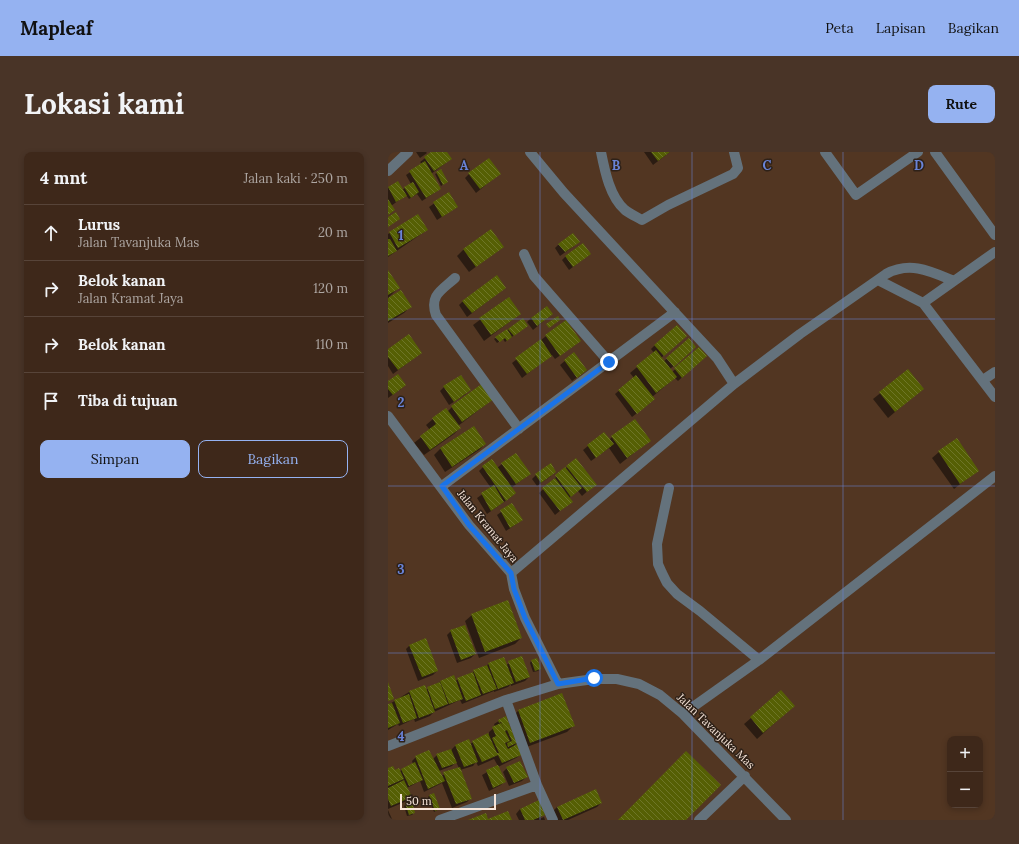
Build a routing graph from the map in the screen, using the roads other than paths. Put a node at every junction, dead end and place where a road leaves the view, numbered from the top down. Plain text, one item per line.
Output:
1 (408, 152) edge
2 (530, 152) edge
3 (601, 152) edge
4 (734, 152) edge
5 (825, 152) edge
6 (918, 152) edge
7 (935, 152) edge
8 (388, 171) edge
9 (995, 235) edge
10 (995, 252) edge
11 (524, 254) dead end
12 (455, 278) dead end
13 (878, 280) junction
14 (954, 281) junction
15 (923, 303) junction
16 (675, 312) junction
17 (609, 362) junction
18 (995, 372) edge
19 (983, 380) junction
20 (734, 384) junction
21 (995, 397) edge
22 (388, 416) edge
23 (519, 429) junction
24 (995, 476) edge
25 (442, 486) junction
26 (669, 488) dead end
27 (511, 573) junction
28 (759, 660) junction
29 (558, 684) junction
30 (506, 700) junction
31 (683, 714) junction
32 (388, 746) edge
33 (745, 776) junction
34 (537, 785) junction
35 (440, 820) edge
36 (553, 820) edge
37 (699, 820) edge
38 (786, 820) edge

1 - 8 street
2 - 16 street
3 - 4 street
5 - 6 street
7 - 9 street
10 - 14 street
11 - 17 street
12 - 23 street
13 - 14 street
13 - 15 street
13 - 20 street
14 - 15 street
15 - 19 street
16 - 17 street
16 - 20 street
17 - 23 street
18 - 19 street
19 - 21 street
20 - 27 street
22 - 25 street, Jalan Kramat Jaya
23 - 25 street
24 - 28 street
25 - 27 street, Jalan Kramat Jaya
26 - 28 street
27 - 29 street, Jalan Kramat Jaya
28 - 31 street
29 - 30 street, Jalan Tavanjuka Mas
29 - 31 street, Jalan Tavanjuka Mas
30 - 32 street, Jalan Tavanjuka Mas
30 - 34 street
31 - 33 street, Jalan Tavanjuka Mas
33 - 37 street
33 - 38 street, Jalan Tavanjuka Mas
34 - 35 street
34 - 36 street

